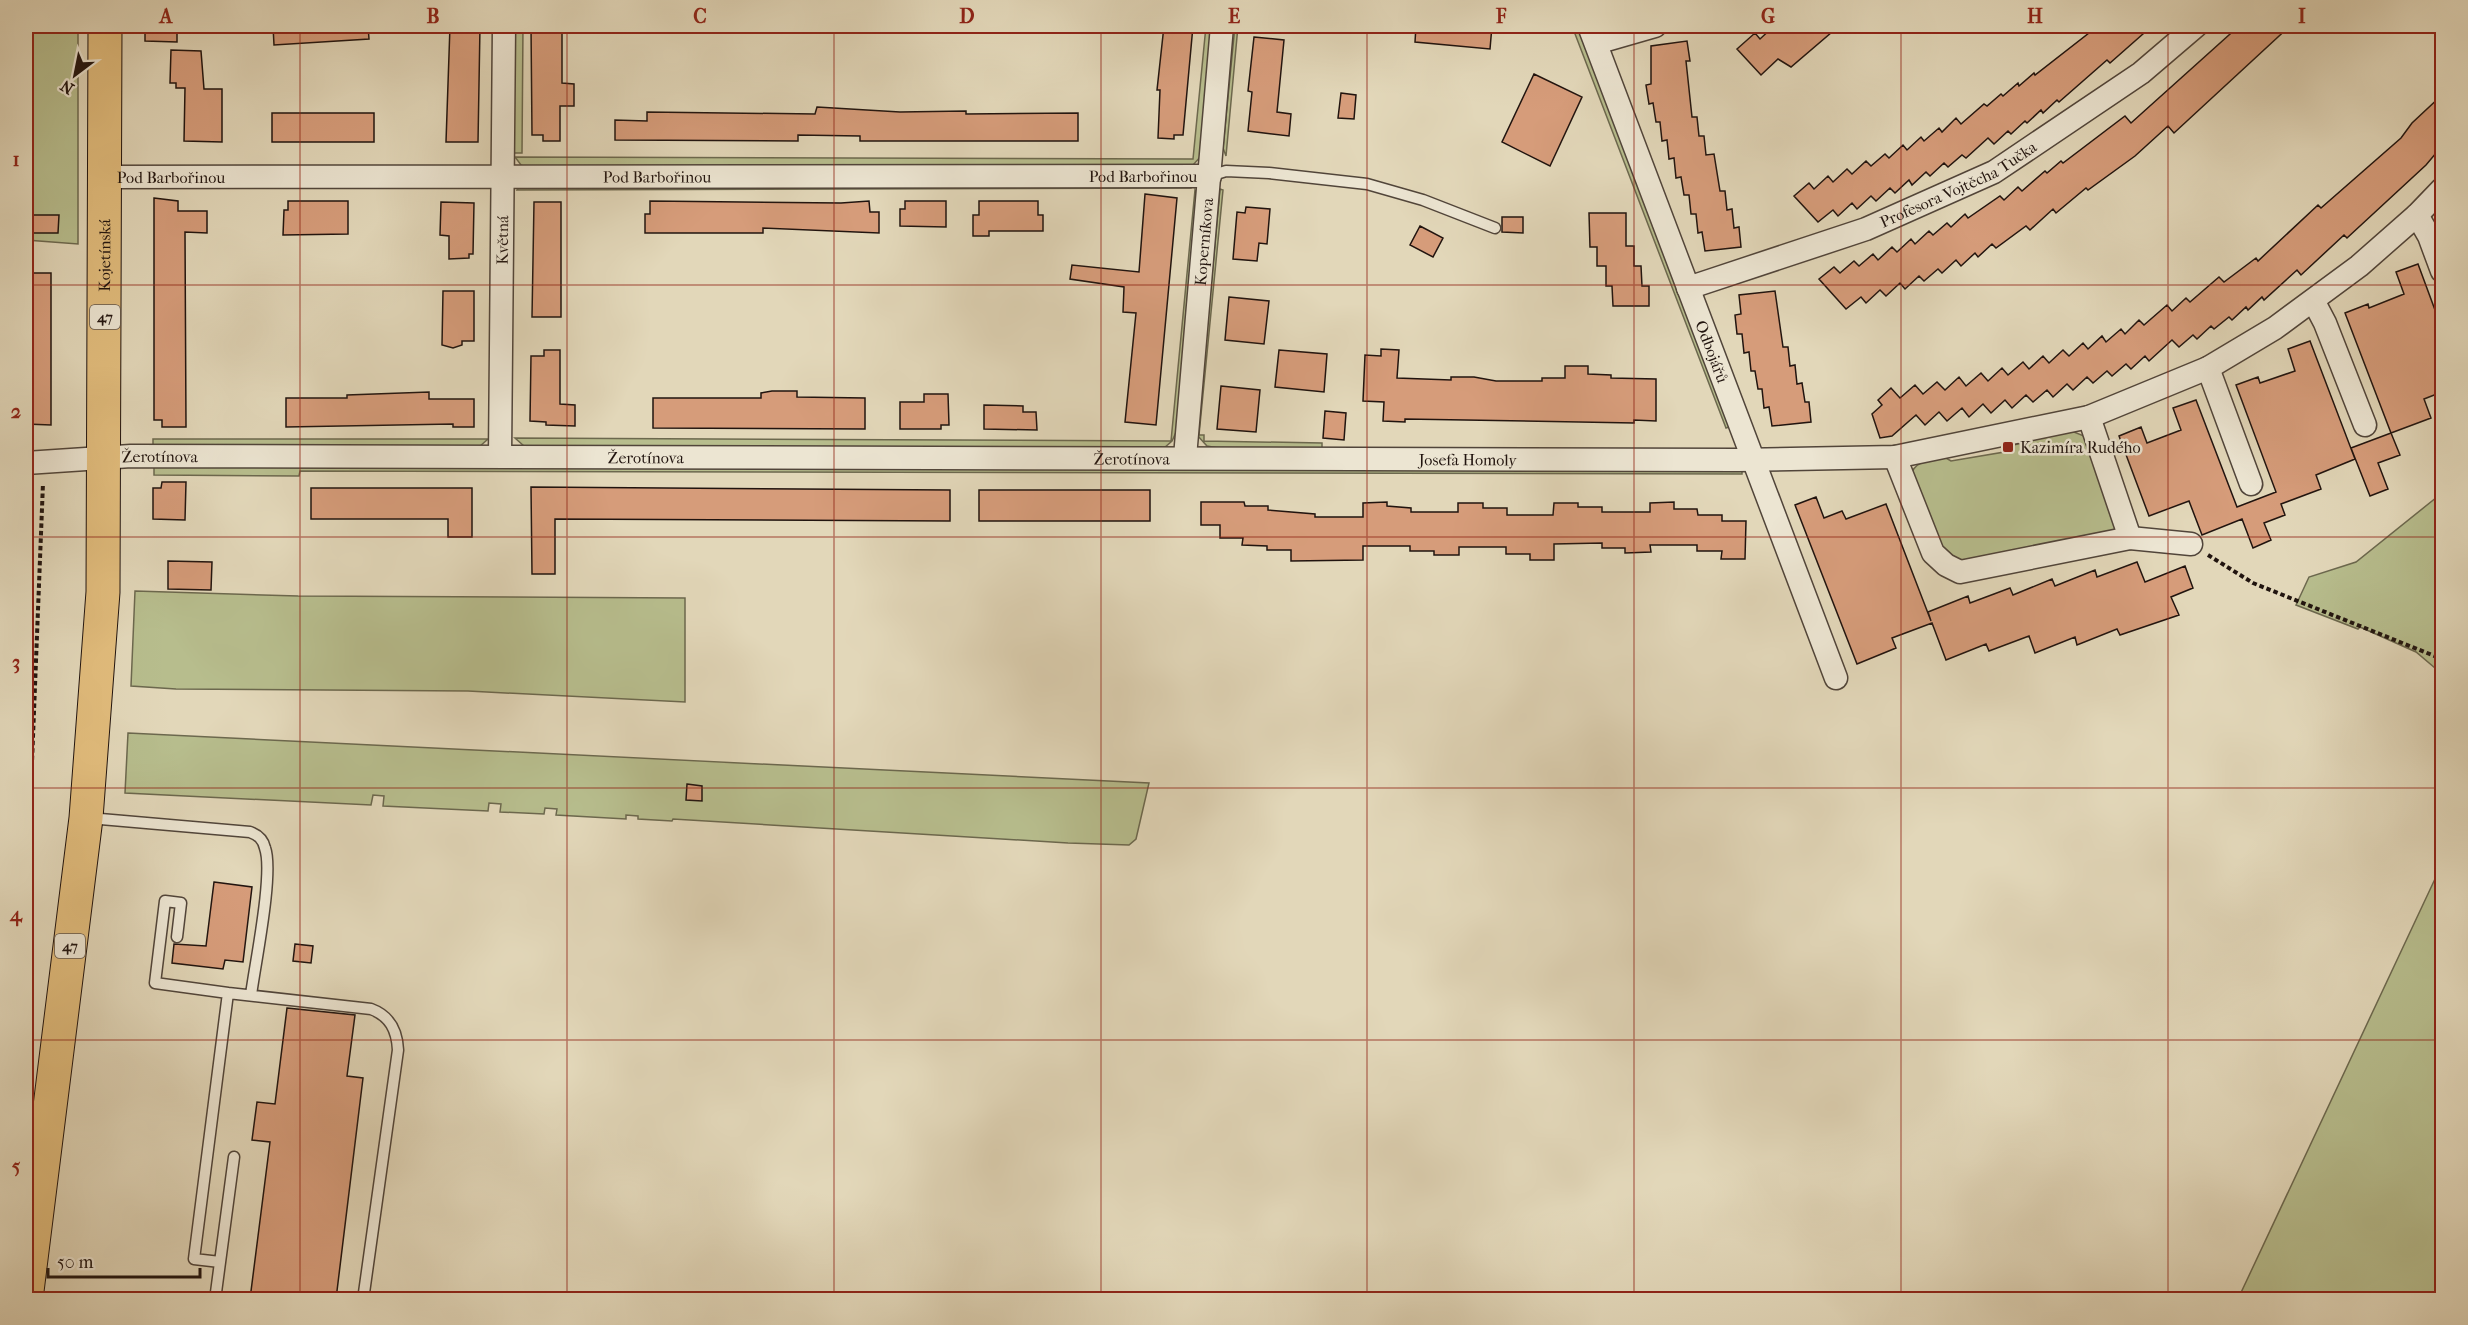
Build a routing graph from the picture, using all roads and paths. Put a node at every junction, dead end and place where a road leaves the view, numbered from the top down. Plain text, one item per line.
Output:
1 (105, 26) edge
2 (504, 26) edge
3 (1222, 26) edge
4 (1655, 26) edge
5 (2196, 26) edge
6 (1592, 34) edge
7 (503, 176) junction
8 (1210, 176) junction
9 (105, 177) junction
10 (2442, 189) edge
11 (2417, 215) junction
12 (1495, 228) dead end
13 (2442, 271) edge
14 (1688, 288) junction
15 (2314, 302) junction
16 (2208, 368) junction
17 (2089, 417) junction
18 (2365, 425) dead end
19 (105, 456) junction
20 (500, 456) junction
21 (1185, 457) junction
22 (1895, 457) junction
23 (1751, 459) junction
24 (34, 462) edge
25 (2251, 484) dead end
26 (2130, 538) junction
27 (2191, 544) joint
28 (2442, 659) edge
29 (1836, 678) dead end
30 (86, 818) junction
31 (26, 850) edge
32 (177, 937) dead end
33 (228, 993) junction
34 (250, 995) junction
35 (234, 1157) dead end
36 (220, 1262) junction
37 (26, 1299) edge
38 (215, 1299) edge
39 (363, 1299) edge

1 - 9 main road, Kojetínská / 47
2 - 7 street, Květná
3 - 8 street, Koperníkova
4 - 6 street
5 - 14 street, Profesora Vojtěcha Tučka
6 - 14 street, Odbojářů
7 - 8 street, Pod Barbořinou
7 - 9 street, Pod Barbořinou
7 - 20 street, Květná
8 - 12 lane
8 - 21 street, Koperníkova
9 - 19 main road, Kojetínská / 47
10 - 11 street
11 - 13 street
11 - 15 street
14 - 23 street, Odbojářů
15 - 16 street
15 - 18 street
16 - 17 street
16 - 25 street
17 - 22 street
17 - 26 street
19 - 20 street, Žerotínova
19 - 24 street, Žerotínova
19 - 30 main road, Kojetínská / 47
20 - 21 street, Žerotínova
21 - 23 street, Josefa Homoly
22 - 23 street
22 - 26 street
23 - 29 street, Odbojářů
24 - 31 path
26 - 27 street
27 - 28 path
30 - 34 lane
30 - 37 main road, 47
32 - 33 lane
33 - 34 lane
33 - 36 lane
34 - 39 lane
35 - 36 lane
36 - 38 lane

